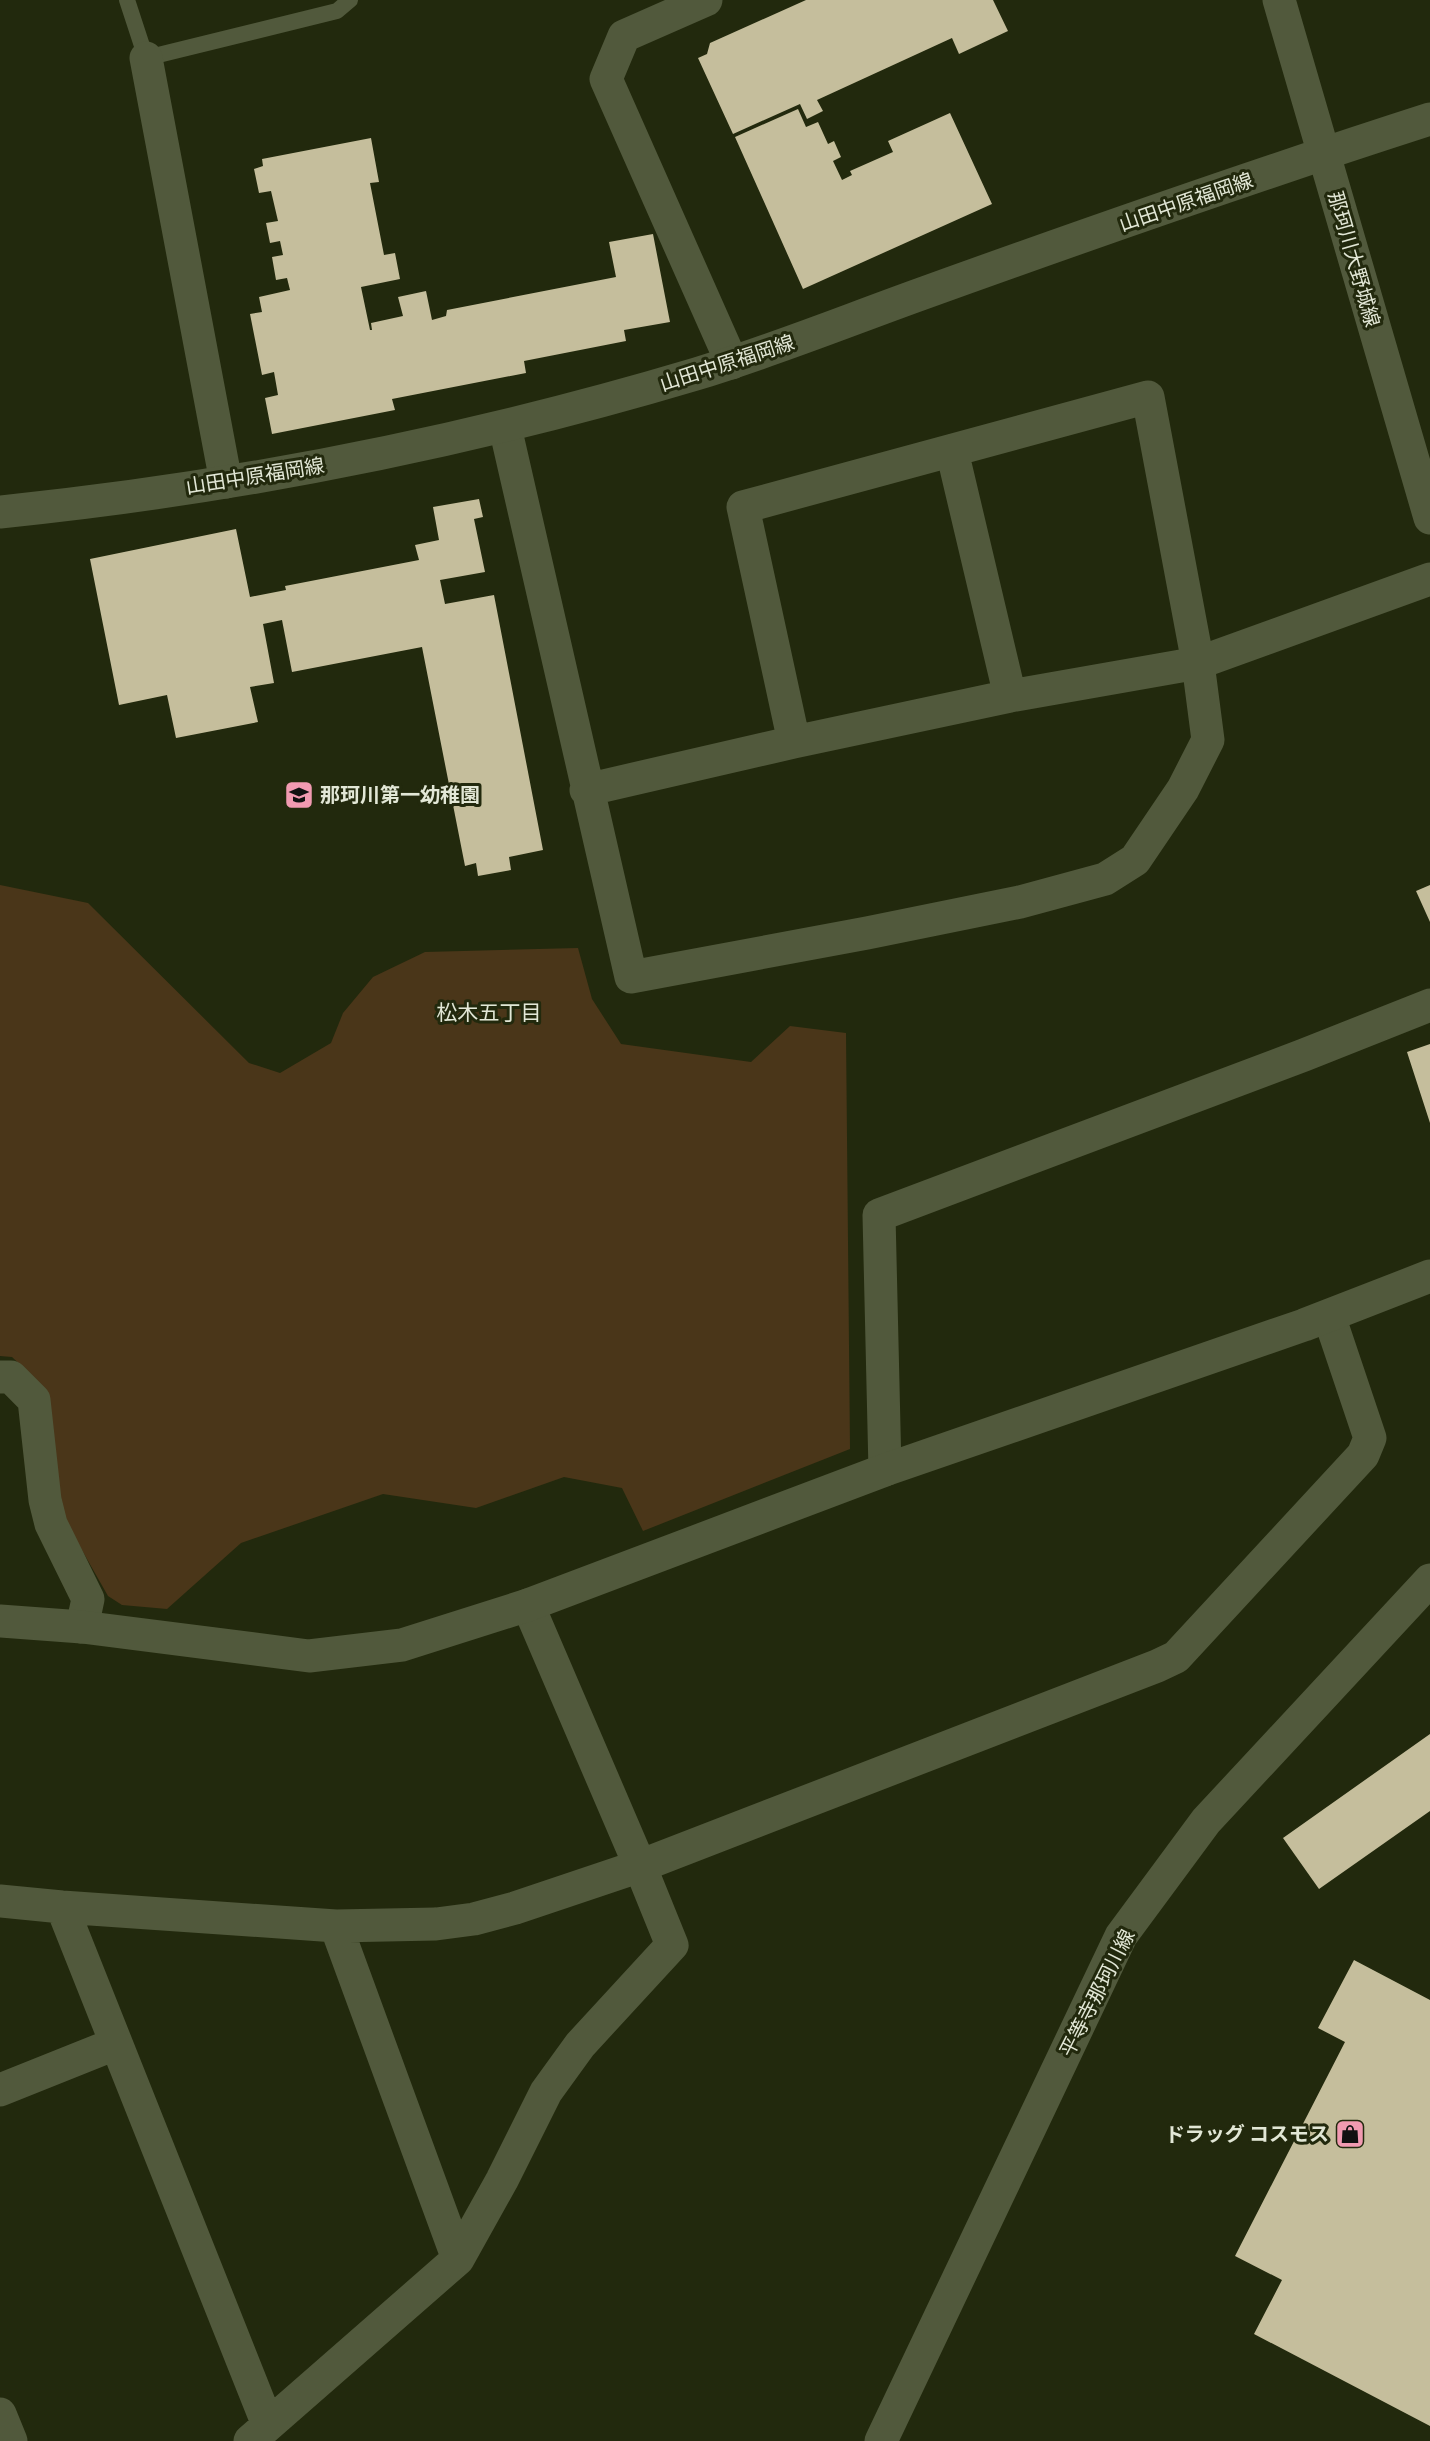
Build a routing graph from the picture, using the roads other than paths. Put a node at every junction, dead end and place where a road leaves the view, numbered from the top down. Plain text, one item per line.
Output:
1 (127, 0) edge
2 (350, 0) edge
3 (706, 0) edge
4 (1280, 0) edge
5 (146, 57) junction
6 (1430, 119) edge
7 (1323, 153) junction
8 (732, 363) junction
9 (505, 427) junction
10 (952, 451) junction
11 (226, 482) junction
12 (0, 512) edge
13 (1430, 518) edge
14 (1430, 579) edge
15 (1198, 663) junction
16 (1010, 696) junction
17 (794, 742) junction
18 (586, 790) junction
19 (1430, 1005) edge
20 (1430, 1276) edge
21 (1329, 1316) junction
22 (0, 1377) edge
23 (885, 1470) junction
24 (1430, 1580) edge
25 (528, 1605) junction
26 (0, 1621) edge
27 (82, 1627) junction
28 (640, 1866) junction
29 (0, 1901) edge
30 (62, 1907) junction
31 (336, 1926) junction
32 (115, 2044) junction
33 (0, 2090) edge
34 (458, 2259) junction
35 (0, 2414) edge
36 (259, 2433) edge
37 (11, 2441) edge
38 (881, 2441) edge

1 - 5 lane
2 - 5 lane
3 - 8 street
4 - 7 street, 那珂川大野城線
5 - 11 street
6 - 7 street, 山田中原福岡線
7 - 8 street, 山田中原福岡線
7 - 13 street, 那珂川大野城線
8 - 9 street, 山田中原福岡線
9 - 11 street, 山田中原福岡線
9 - 18 street
10 - 15 street
10 - 16 street
10 - 17 street
11 - 12 street, 山田中原福岡線
14 - 15 street
15 - 16 street
15 - 18 street
16 - 17 street
17 - 18 street
19 - 23 street
20 - 21 street
21 - 23 street
21 - 28 street
22 - 27 street
23 - 25 street
24 - 38 street, 平等寺那珂川線
25 - 27 street
25 - 28 street
26 - 27 street
28 - 31 street
28 - 34 street
29 - 30 street
30 - 31 street
30 - 32 street
31 - 34 street
32 - 33 street
32 - 36 street
34 - 36 street
35 - 37 street

